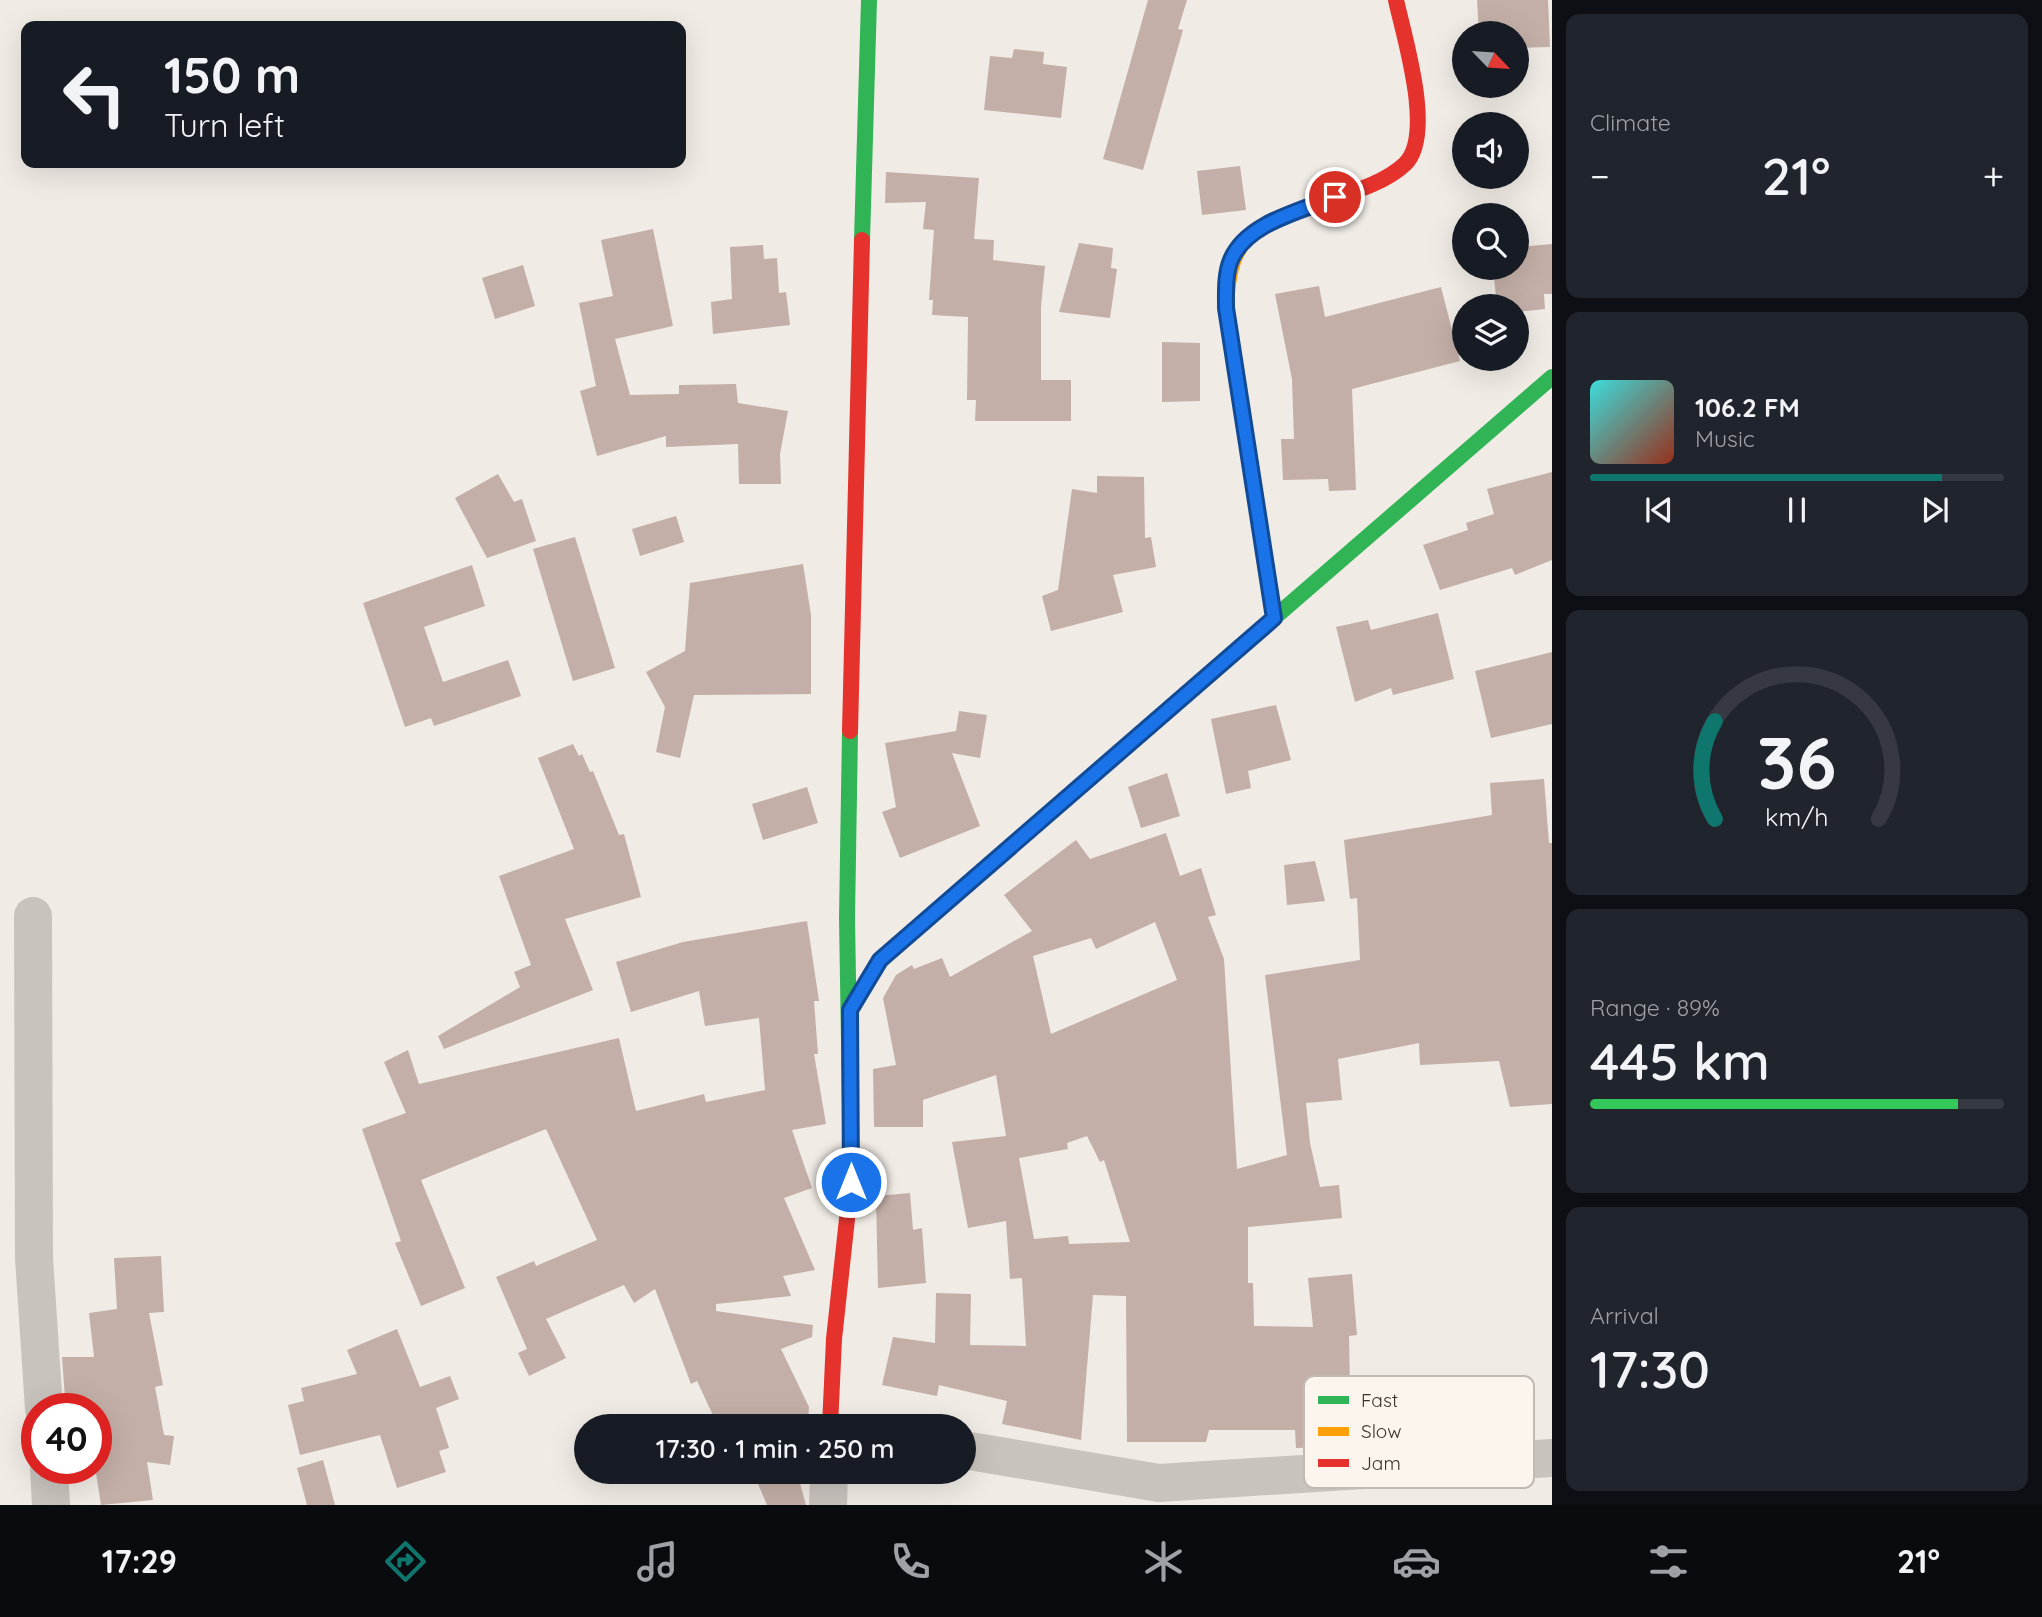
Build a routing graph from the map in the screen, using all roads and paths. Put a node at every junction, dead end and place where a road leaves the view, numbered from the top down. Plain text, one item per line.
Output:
1 (869, 0) edge
2 (1396, 0) edge
3 (1552, 377) edge
4 (1274, 618) junction
5 (33, 916) dead end
6 (850, 1010) junction
7 (43, 1393) edge
8 (831, 1414) edge
9 (976, 1452) edge
10 (1552, 1458) edge
11 (1534, 1459) edge
12 (1304, 1474) edge
13 (50, 1484) edge
14 (829, 1484) edge
15 (51, 1505) edge
16 (828, 1505) edge

1 - 6 street
2 - 4 street
3 - 4 street
4 - 6 street
5 - 7 street
6 - 8 street
9 - 12 street
10 - 11 street
13 - 15 street
14 - 16 street

